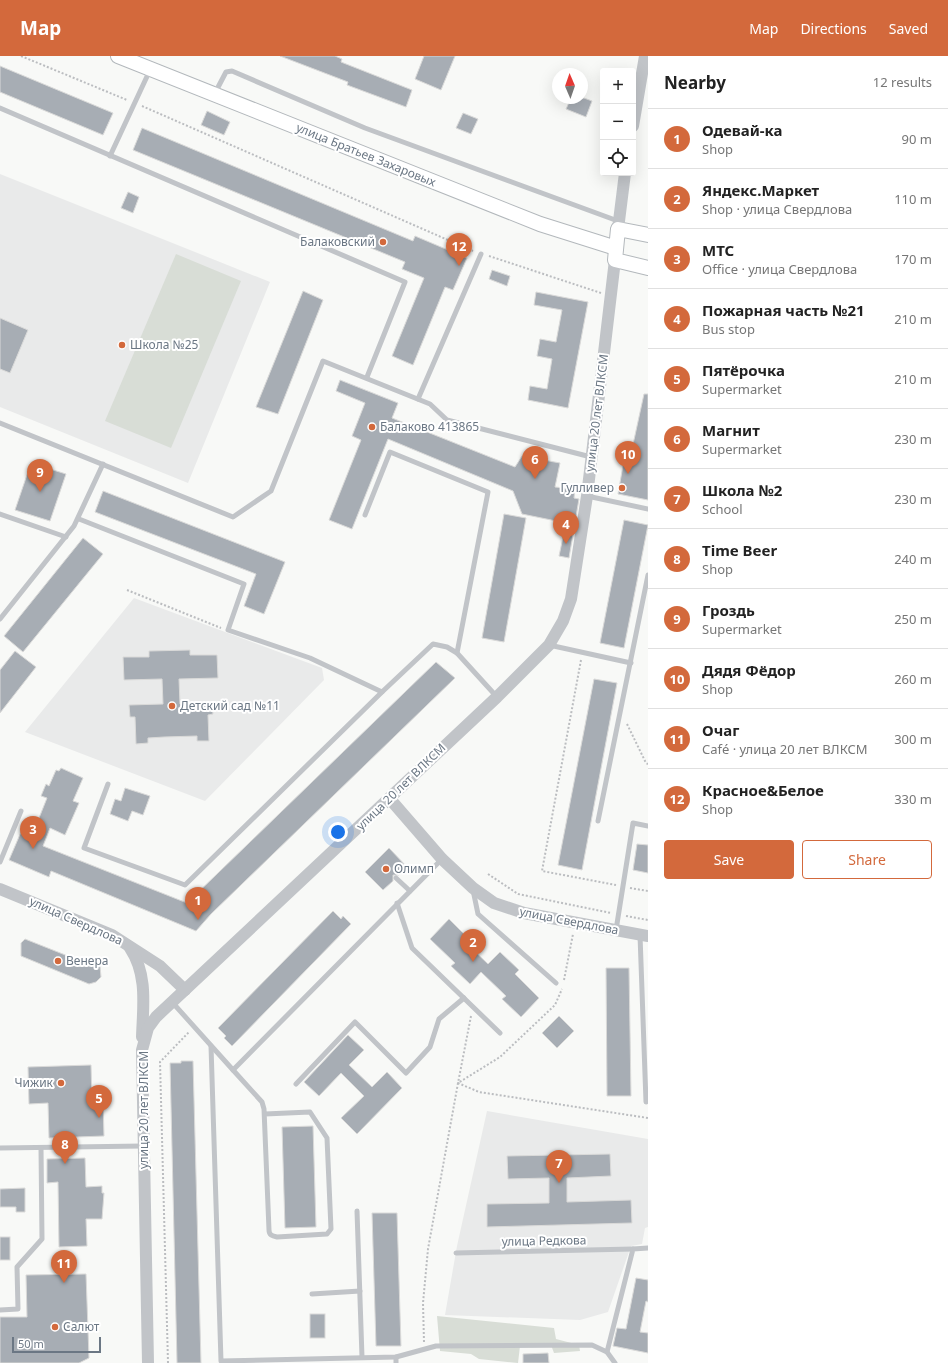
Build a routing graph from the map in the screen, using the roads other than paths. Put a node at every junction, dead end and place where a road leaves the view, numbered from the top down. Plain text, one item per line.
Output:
1 (118, 56) edge
2 (645, 56) edge
3 (150, 69) junction
4 (214, 95) junction
5 (0, 108) edge
6 (636, 108) edge
7 (110, 156) junction
8 (625, 176) edge
9 (618, 225) junction
10 (648, 236) edge
11 (481, 254) road end
12 (615, 254) junction
13 (648, 268) edge
14 (366, 377) junction
15 (418, 399) junction
16 (0, 423) edge
17 (592, 457) junction
18 (103, 464) junction
19 (587, 496) junction
20 (648, 509) edge
21 (0, 514) edge
22 (365, 515) dead end
23 (79, 518) junction
24 (66, 537) junction
25 (648, 575) edge
26 (0, 619) edge
27 (549, 645) junction
28 (457, 653) junction
29 (631, 663) junction
30 (382, 692) junction
31 (497, 697) junction
32 (108, 784) dead end
33 (390, 799) junction
34 (21, 811) dead end
35 (598, 821) dead end
36 (648, 826) edge
37 (442, 859) junction
38 (0, 862) edge
39 (396, 878) dead end
40 (473, 888) junction
41 (0, 889) edge
42 (410, 891) junction
43 (397, 903) junction
44 (616, 930) junction
45 (644, 936) edge
46 (127, 944) junction
47 (556, 983) dead end
48 (185, 990) junction
49 (464, 998) junction
50 (172, 1002) junction
51 (500, 1033) dead end
52 (211, 1046) junction
53 (142, 1050) junction
54 (233, 1070) junction
55 (296, 1084) dead end
56 (646, 1102) dead end
57 (265, 1114) junction
58 (144, 1146) junction
59 (0, 1148) edge
60 (40, 1148) junction
61 (357, 1211) dead end
62 (648, 1248) edge
63 (633, 1249) junction
64 (456, 1253) dead end
65 (360, 1291) junction
66 (312, 1294) dead end
67 (0, 1310) edge
68 (607, 1352) junction
69 (362, 1357) junction
70 (396, 1357) junction
71 (148, 1363) edge
72 (396, 1363) edge
73 (615, 1363) edge

1 - 3 main road, улица Братьев Захаровых
2 - 6 street
3 - 4 main road, улица Братьев Захаровых
3 - 7 lane
4 - 9 lane
4 - 12 main road, улица Братьев Захаровых
5 - 7 lane
7 - 14 lane
8 - 9 street, улица 20 лет ВЛКСМ
9 - 10 main road
9 - 12 main road, улица 20 лет ВЛКСМ
11 - 15 lane
12 - 13 main road, улица Братьев Захаровых
12 - 17 street, улица 20 лет ВЛКСМ
14 - 15 lane
14 - 18 lane
15 - 17 lane
16 - 18 lane
17 - 19 street, улица 20 лет ВЛКСМ
18 - 23 lane
19 - 20 lane
19 - 27 street, улица 20 лет ВЛКСМ
21 - 24 lane
22 - 28 lane
23 - 24 lane
23 - 30 lane
24 - 26 lane
25 - 29 lane
27 - 29 lane
27 - 31 street, улица 20 лет ВЛКСМ
28 - 30 lane
28 - 31 lane
29 - 35 lane
30 - 32 lane
31 - 33 street, улица 20 лет ВЛКСМ
33 - 37 street, улица Свердлова
33 - 48 street, улица 20 лет ВЛКСМ
34 - 38 lane
36 - 44 lane
37 - 40 street, улица Свердлова
37 - 42 lane
39 - 42 lane
40 - 44 street, улица Свердлова
40 - 47 lane
41 - 46 street, улица Свердлова
42 - 43 lane
43 - 49 lane
43 - 54 lane
44 - 45 street, улица Свердлова
45 - 56 lane
46 - 48 street, улица Свердлова
46 - 53 street
48 - 50 street, улица 20 лет ВЛКСМ
49 - 51 lane
49 - 55 lane
50 - 52 lane
50 - 53 street, улица 20 лет ВЛКСМ
52 - 54 lane
52 - 69 lane
53 - 58 street, улица 20 лет ВЛКСМ
54 - 57 lane
57 - 57 lane
58 - 60 lane
58 - 71 street, улица 20 лет ВЛКСМ
59 - 60 lane
60 - 67 lane
61 - 65 lane
62 - 63 lane, улица Редкова
63 - 64 lane, улица Редкова
63 - 68 lane
65 - 66 lane
65 - 69 lane
68 - 70 lane
68 - 73 lane
69 - 70 lane
70 - 72 lane

